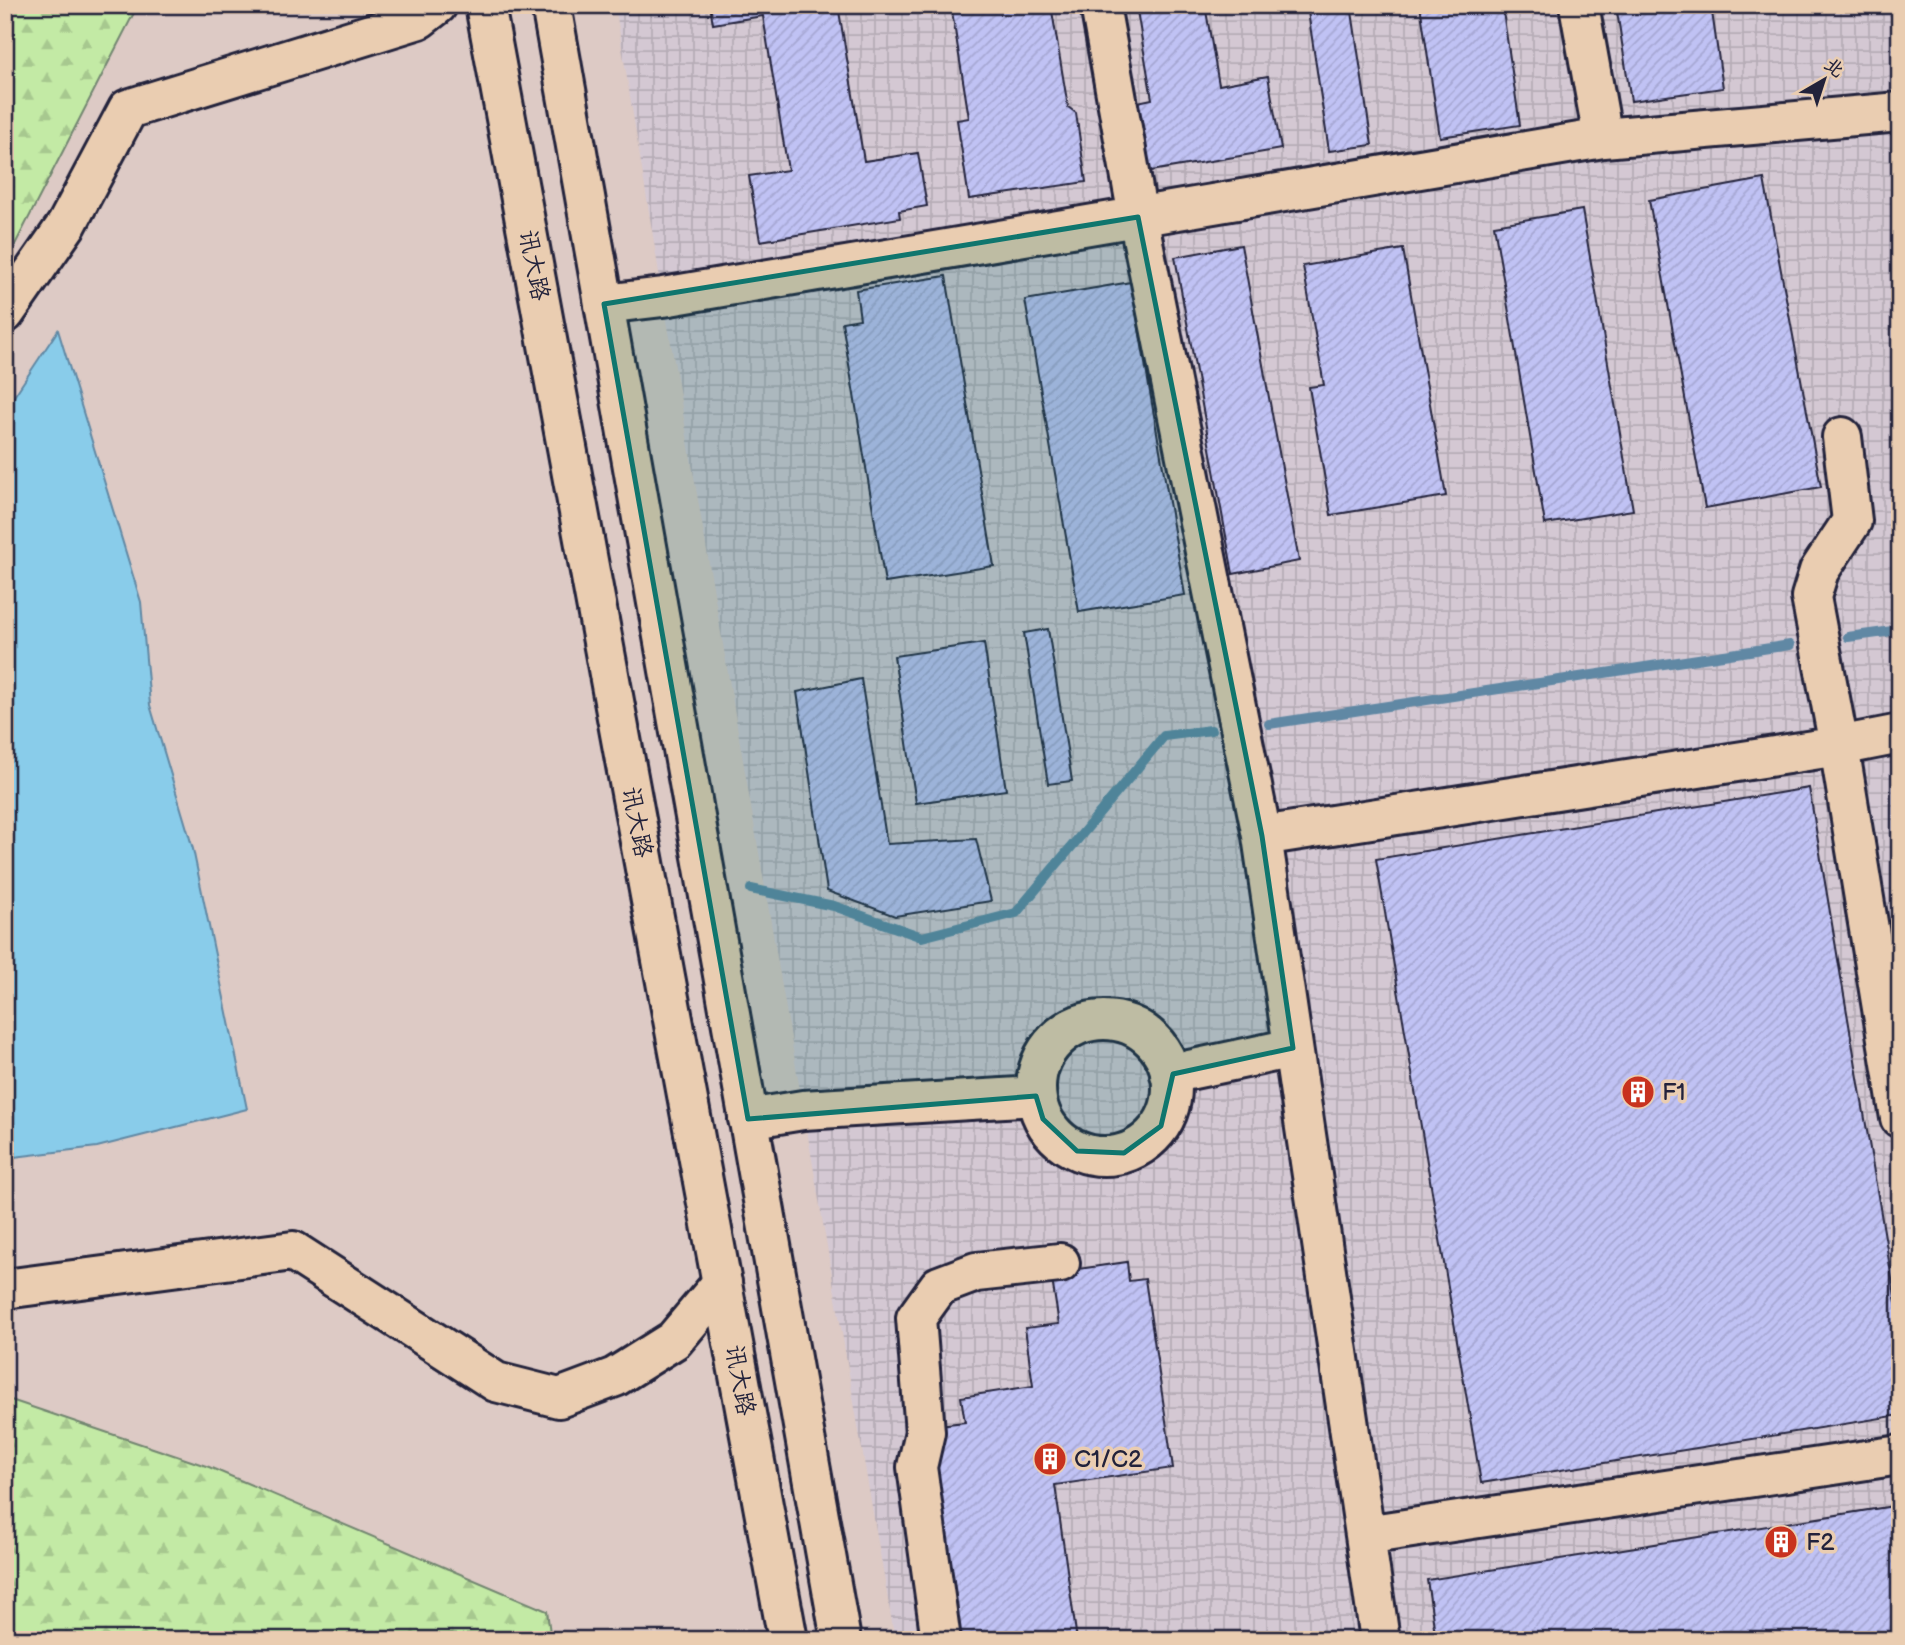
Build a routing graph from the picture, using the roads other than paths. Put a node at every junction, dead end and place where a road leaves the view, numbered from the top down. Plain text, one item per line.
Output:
1 (437, 5) edge
2 (485, 5) edge
3 (551, 5) edge
4 (1100, 5) edge
5 (1579, 5) edge
6 (1900, 112) edge
7 (1603, 138) junction
8 (1138, 217) junction
9 (604, 304) junction
10 (5, 313) edge
11 (1842, 437) dead end
12 (1900, 734) edge
13 (1839, 746) junction
14 (1262, 836) junction
15 (1293, 1048) junction
16 (1170, 1074) junction
17 (1036, 1096) junction
18 (1900, 1118) edge
19 (748, 1119) junction
20 (1060, 1263) dead end
21 (722, 1283) junction
22 (5, 1289) edge
23 (1900, 1455) edge
24 (1365, 1535) junction
25 (788, 1640) edge
26 (841, 1640) edge
27 (941, 1640) edge
28 (1380, 1640) edge

1 - 10 main road
2 - 21 main road, 讯大路
3 - 9 main road
4 - 8 main road
5 - 7 main road
6 - 7 main road
7 - 8 main road
8 - 9 main road
8 - 14 main road
9 - 19 main road
11 - 13 main road
12 - 13 main road
13 - 14 main road
13 - 18 main road
14 - 15 main road
15 - 16 main road
15 - 24 main road
16 - 17 main road
16 - 17 main road
17 - 19 main road
19 - 26 main road
20 - 27 main road
21 - 22 main road
21 - 25 main road, 讯大路
23 - 24 main road
24 - 28 main road

